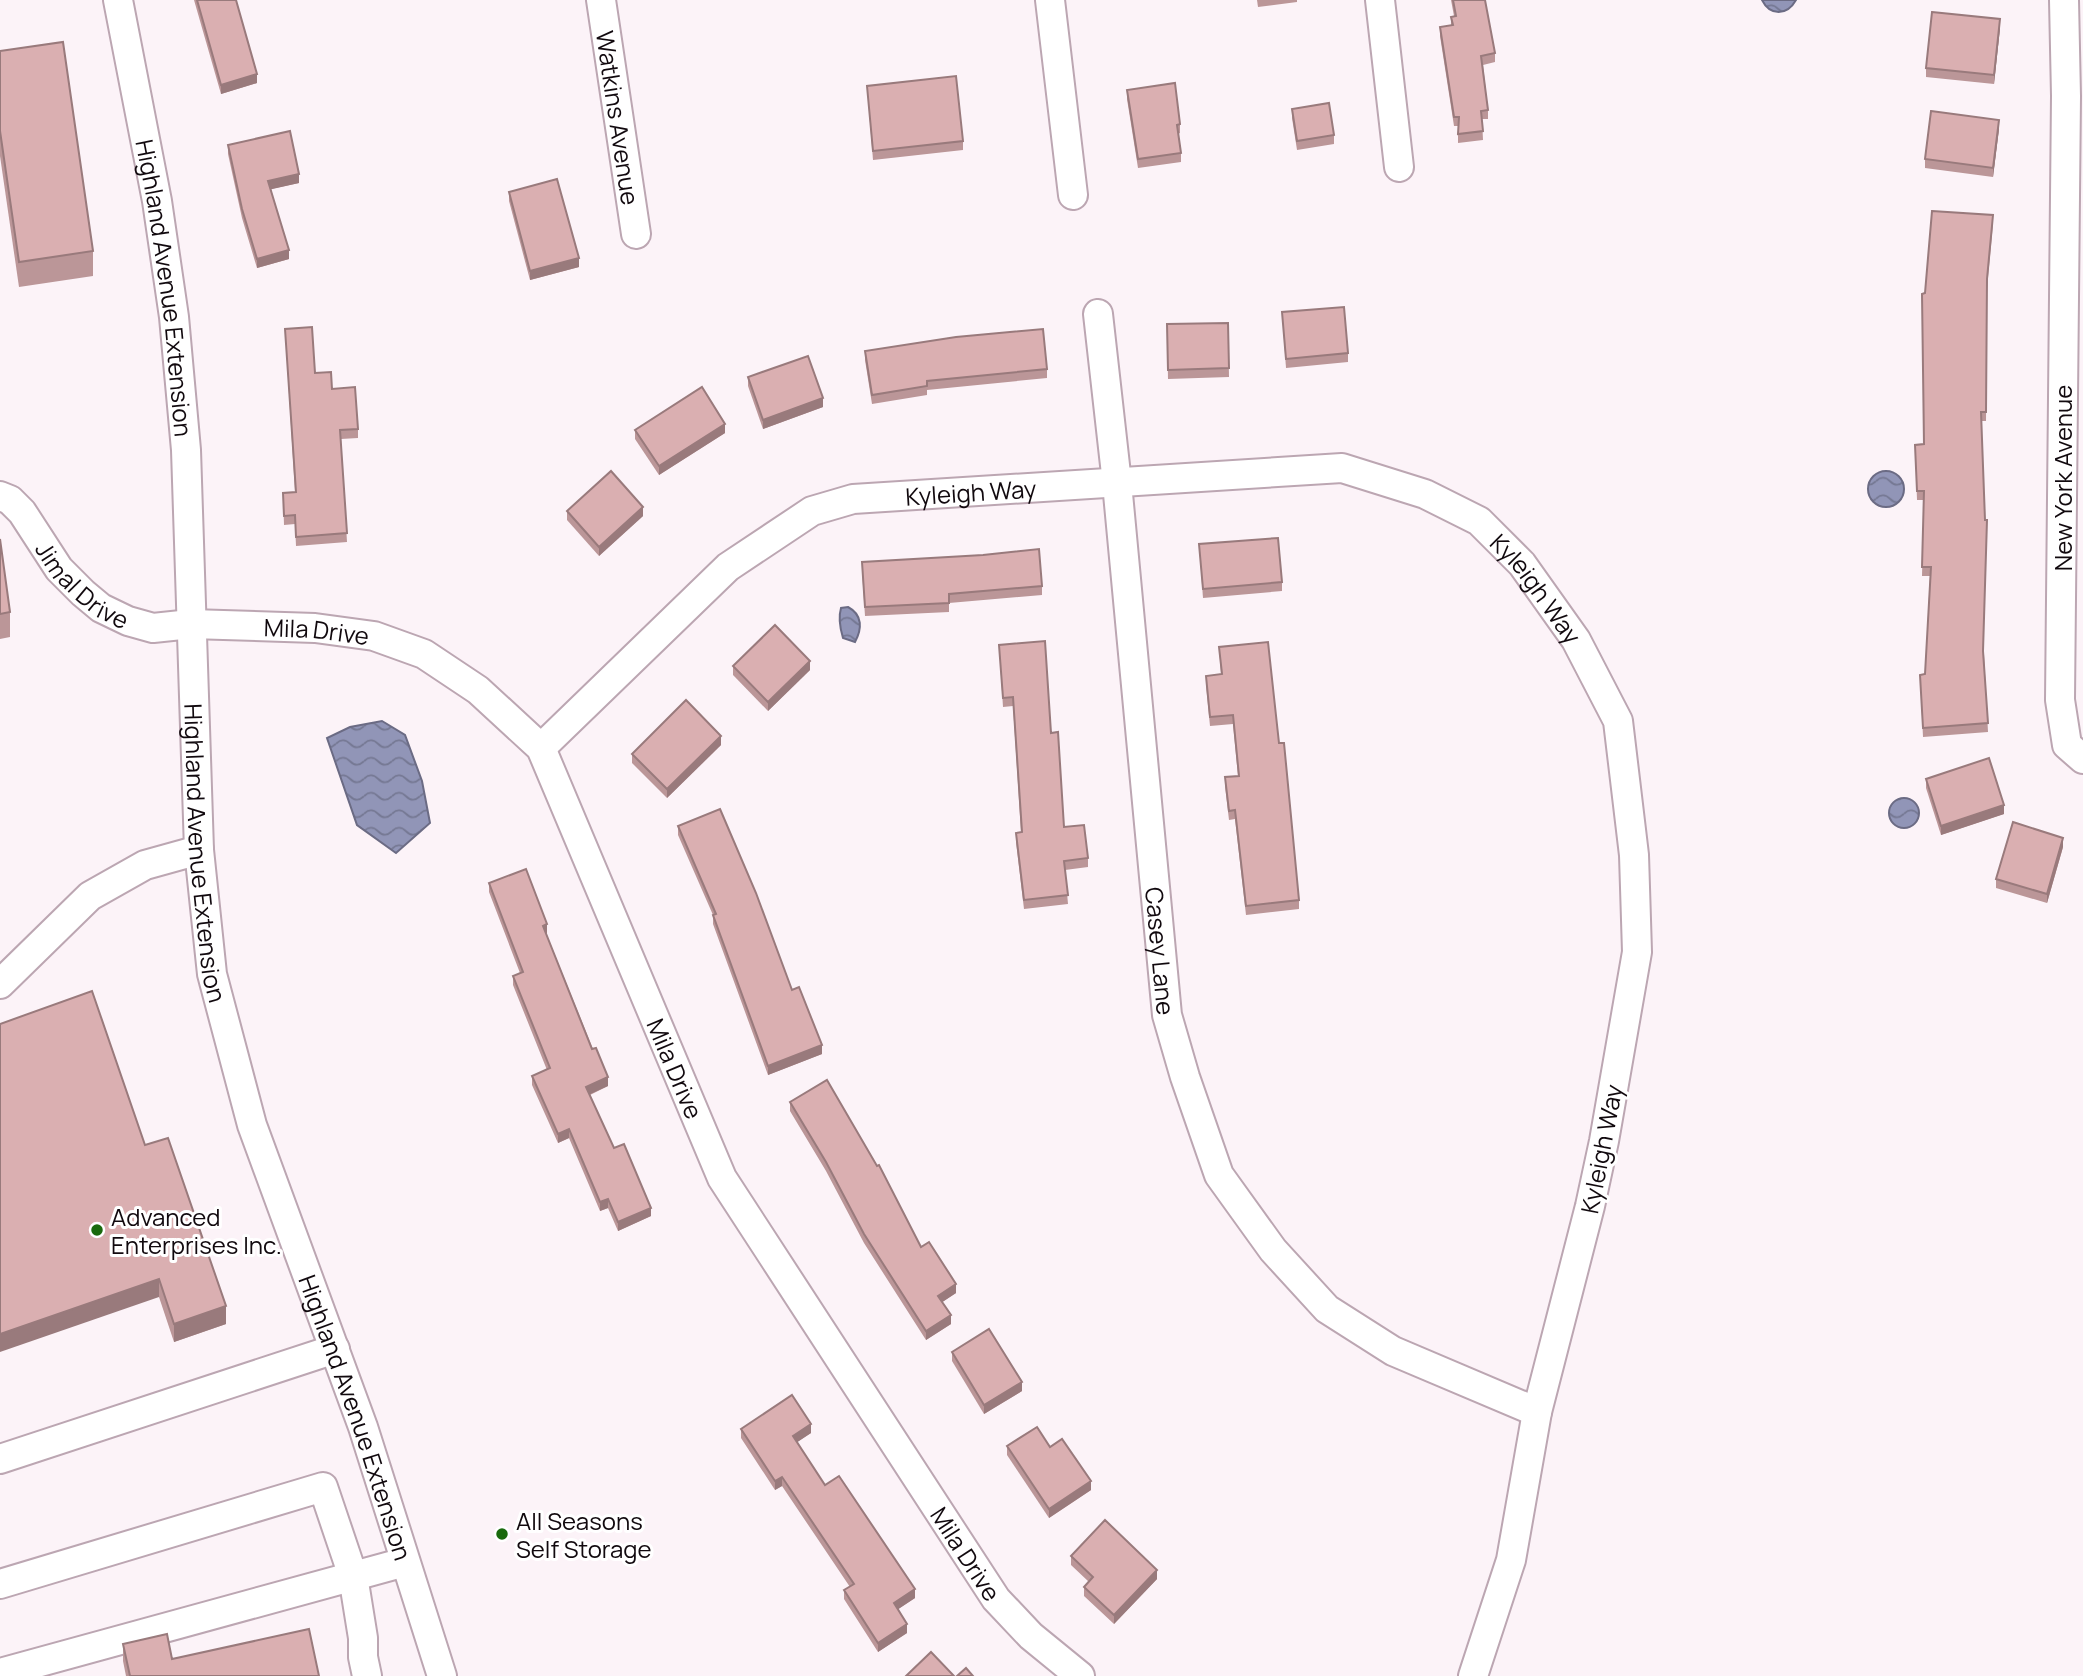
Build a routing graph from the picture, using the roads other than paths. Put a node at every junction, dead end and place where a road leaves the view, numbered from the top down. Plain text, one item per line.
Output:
1 (118, 0) edge
2 (601, 0) edge
3 (1050, 0) edge
4 (1380, 0) edge
5 (2064, 0) edge
6 (1399, 167) dead end
7 (1073, 195) dead end
8 (636, 234) dead end
9 (1098, 314) dead end
10 (1117, 483) junction
11 (0, 496) edge
12 (191, 624) junction
13 (541, 748) junction
14 (2075, 752) edge
15 (199, 850) junction
16 (0, 984) edge
17 (335, 1349) junction
18 (1537, 1412) junction
19 (0, 1459) edge
20 (405, 1562) junction
21 (353, 1576) junction
22 (0, 1584) edge
23 (0, 1673) edge
24 (366, 1676) edge
25 (442, 1676) edge
26 (1080, 1676) edge
27 (1473, 1676) edge

1 - 12 street, Highland Avenue Extension
2 - 8 street, Watkins Avenue
3 - 7 street
4 - 6 street
5 - 14 street, New York Avenue
9 - 10 street, Casey Lane
10 - 13 street, Kyleigh Way
10 - 18 street, Casey Lane
10 - 18 street, Kyleigh Way
11 - 12 street, Jimal Drive
12 - 13 street, Mila Drive
12 - 15 street, Highland Avenue Extension
13 - 26 street, Mila Drive
15 - 16 street
15 - 17 street, Highland Avenue Extension
17 - 19 street
17 - 20 street, Highland Avenue Extension
18 - 27 street, Kyleigh Way
20 - 21 street
20 - 25 street, Highland Avenue Extension
21 - 22 street
21 - 23 street
21 - 24 street

